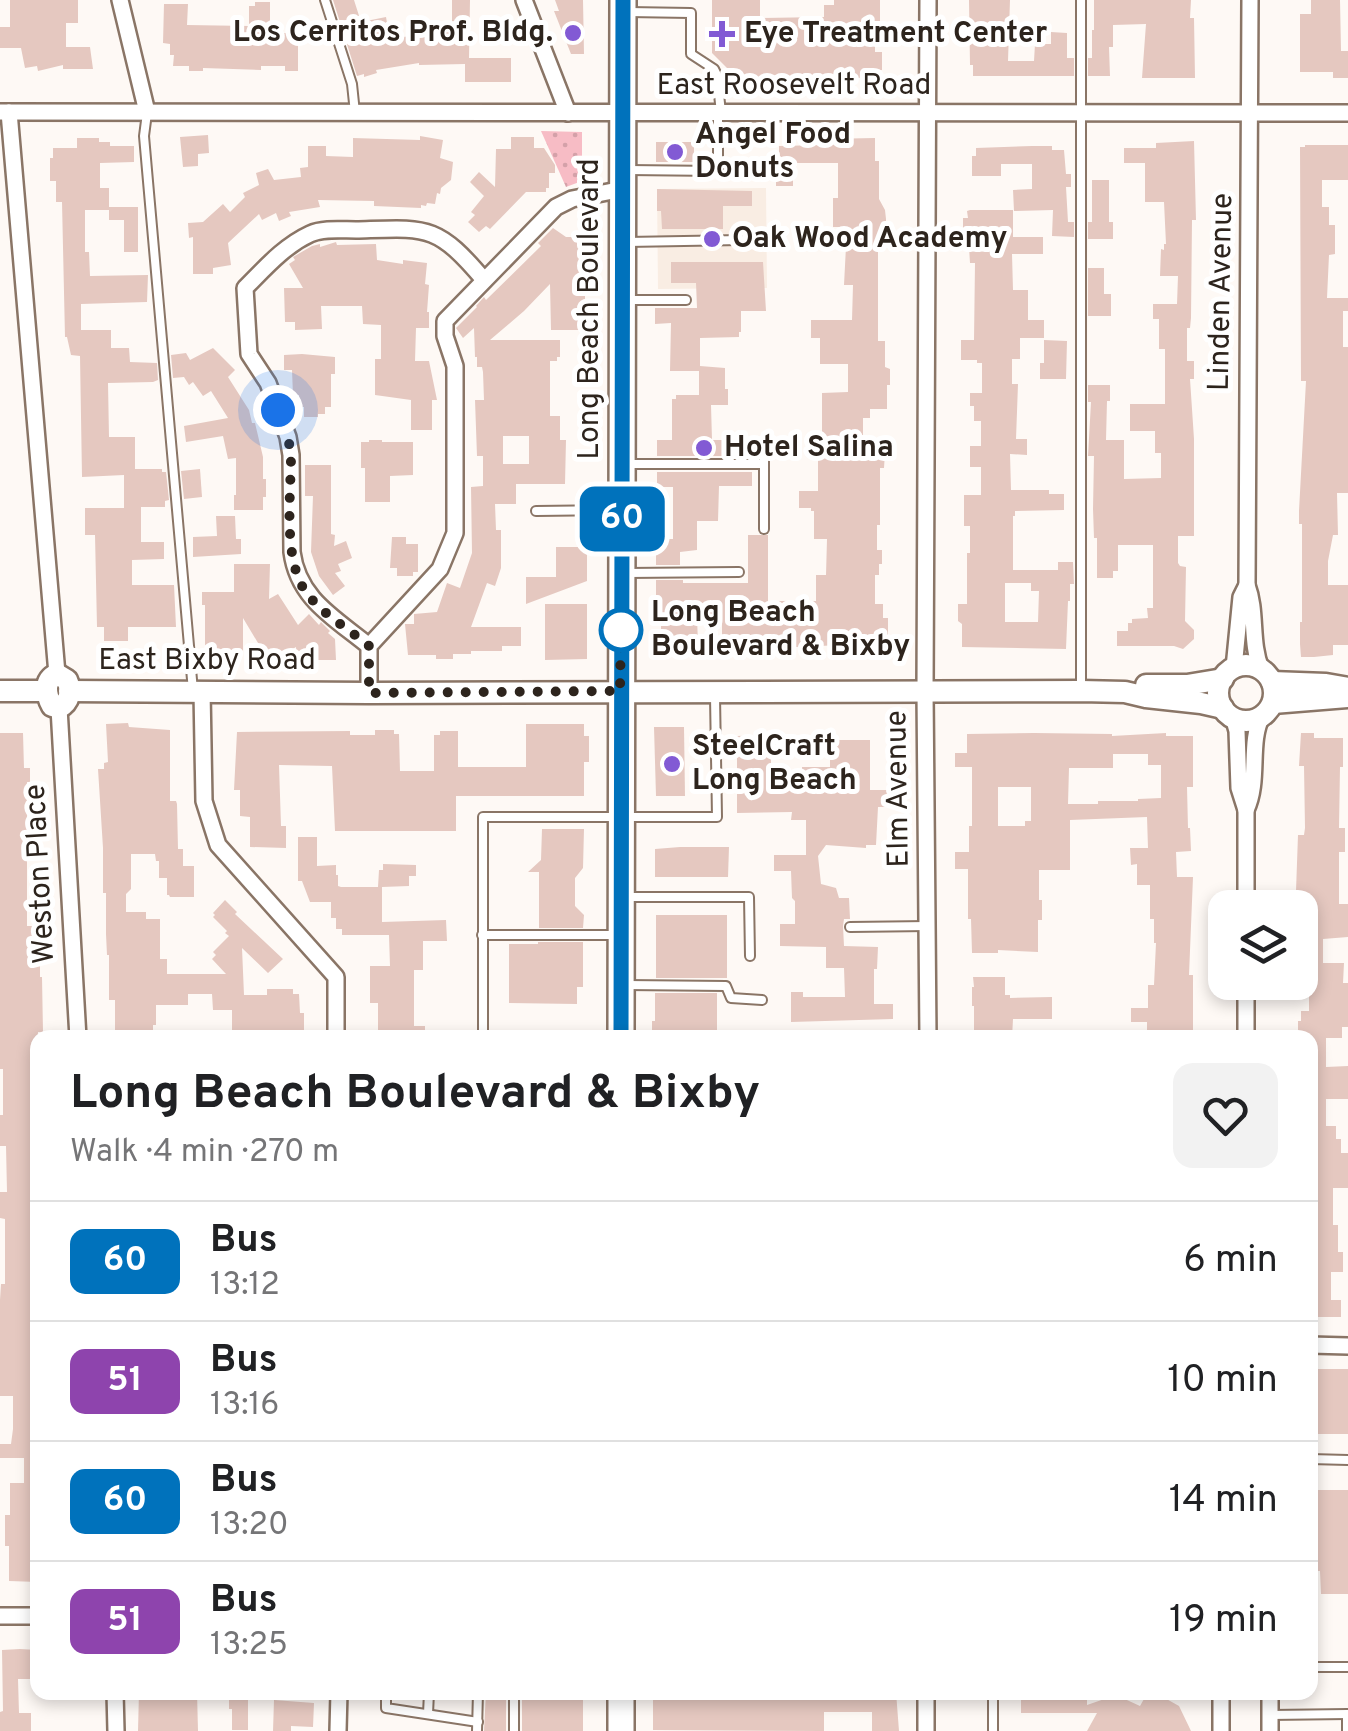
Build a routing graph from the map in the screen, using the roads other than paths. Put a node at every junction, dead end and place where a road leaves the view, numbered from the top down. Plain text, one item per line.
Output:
1 (120, 0) edge
2 (325, 0) edge
3 (524, 0) edge
4 (928, 0) edge
5 (1082, 0) edge
6 (1250, 0) edge
7 (623, 6) edge
8 (4, 112) edge
9 (147, 112) junction
10 (356, 113) junction
11 (568, 113) junction
12 (623, 113) junction
13 (719, 113) junction
14 (928, 113) junction
15 (1083, 113) junction
16 (1251, 113) junction
17 (1348, 113) edge
18 (623, 180) junction
19 (741, 240) dead end
20 (623, 242) junction
21 (484, 280) junction
22 (623, 300) junction
23 (686, 300) dead end
24 (764, 445) dead end
25 (623, 464) junction
26 (764, 464) junction
27 (536, 510) dead end
28 (622, 510) junction
29 (764, 528) dead end
30 (739, 572) dead end
31 (622, 573) junction
32 (1246, 585) junction
33 (369, 646) junction
34 (1228, 674) junction
35 (1348, 688) edge
36 (925, 690) junction
37 (0, 691) edge
38 (58, 691) junction
39 (197, 691) junction
40 (620, 691) junction
41 (715, 691) junction
42 (1080, 691) junction
43 (1125, 692) junction
44 (369, 693) junction
45 (1267, 693) junction
46 (1348, 696) edge
47 (1228, 713) junction
48 (1246, 810) junction
49 (621, 818) junction
50 (1246, 890) edge
51 (620, 897) junction
52 (928, 926) junction
53 (850, 928) dead end
54 (482, 935) junction
55 (620, 935) junction
56 (750, 956) dead end
57 (621, 985) junction
58 (762, 1000) dead end
59 (1246, 1000) edge
60 (78, 1030) edge
61 (336, 1030) edge
62 (483, 1030) edge
63 (621, 1030) edge
64 (928, 1030) edge
65 (1246, 1030) edge
66 (1318, 1346) edge
67 (1348, 1346) edge
68 (1318, 1459) edge
69 (1348, 1460) edge
70 (0, 1616) edge
71 (30, 1616) edge
72 (1318, 1667) edge
73 (1348, 1667) edge
74 (115, 1700) edge
75 (339, 1700) edge
76 (386, 1700) edge
77 (428, 1700) edge
78 (478, 1700) edge
79 (514, 1700) edge
80 (621, 1700) edge
81 (926, 1700) edge
82 (993, 1700) edge
83 (1221, 1700) edge
84 (428, 1714) junction
85 (1348, 1714) edge
86 (1270, 1723) edge
87 (478, 1726) edge
88 (116, 1731) edge
89 (338, 1731) edge
90 (514, 1731) edge
91 (621, 1731) edge
92 (926, 1731) edge
93 (993, 1731) edge
94 (1221, 1731) edge
95 (1347, 1731) edge

1 - 9 street
2 - 10 lane
3 - 11 street
4 - 14 street, Elm Avenue
5 - 15 lane
6 - 16 street, Linden Avenue
7 - 12 main road, Long Beach Boulevard
7 - 13 lane
8 - 9 street, East Roosevelt Road
8 - 38 street, Weston Place
9 - 10 street, East Roosevelt Road
9 - 39 lane
10 - 11 street, East Roosevelt Road
11 - 12 street, East Roosevelt Road
12 - 13 street, East Roosevelt Road
12 - 18 main road, Long Beach Boulevard
13 - 14 street, East Roosevelt Road
13 - 18 lane
14 - 15 street, East Roosevelt Road
14 - 36 street, Elm Avenue
15 - 16 street, East Roosevelt Road
15 - 42 lane
16 - 17 street, East Roosevelt Road
16 - 32 street, Linden Avenue
18 - 20 main road, Long Beach Boulevard
18 - 21 street
19 - 20 lane
20 - 22 main road, Long Beach Boulevard
21 - 33 street
21 - 33 street
22 - 23 lane
22 - 25 main road, Long Beach Boulevard
24 - 26 lane
25 - 26 lane
25 - 28 main road, Long Beach Boulevard
26 - 29 lane
27 - 28 lane
28 - 31 main road, Long Beach Boulevard
30 - 31 lane
31 - 40 main road, Long Beach Boulevard
32 - 34 street
32 - 45 street
33 - 44 street
34 - 43 street, East Bixby Road
34 - 45 street
34 - 47 street
35 - 45 street
36 - 41 street, East Bixby Road
36 - 42 street, East Bixby Road
36 - 52 street, Elm Avenue
37 - 38 street, East Bixby Road
38 - 39 street, East Bixby Road
38 - 60 street, Weston Place
39 - 44 street, East Bixby Road
39 - 61 street
40 - 41 street, East Bixby Road
40 - 44 street, East Bixby Road
40 - 49 main road, Long Beach Boulevard
41 - 49 lane
42 - 43 street, East Bixby Road
43 - 47 street, East Bixby Road
45 - 46 street
45 - 47 street
45 - 48 street
47 - 48 street
48 - 50 street
49 - 51 main road, Long Beach Boulevard
49 - 54 lane
51 - 55 main road, Long Beach Boulevard
51 - 56 lane
52 - 53 lane
52 - 64 street, Elm Avenue
54 - 55 lane
54 - 62 lane
55 - 57 main road, Long Beach Boulevard
57 - 58 lane
57 - 63 main road, Long Beach Boulevard
59 - 65 street
66 - 67 street
68 - 69 lane
70 - 71 street
72 - 73 lane
74 - 88 street
75 - 89 street
76 - 84 lane
77 - 84 lane
78 - 87 lane
79 - 90 lane
80 - 91 main road
81 - 92 street
82 - 93 lane
83 - 94 street
84 - 87 lane
85 - 86 lane
85 - 95 lane

